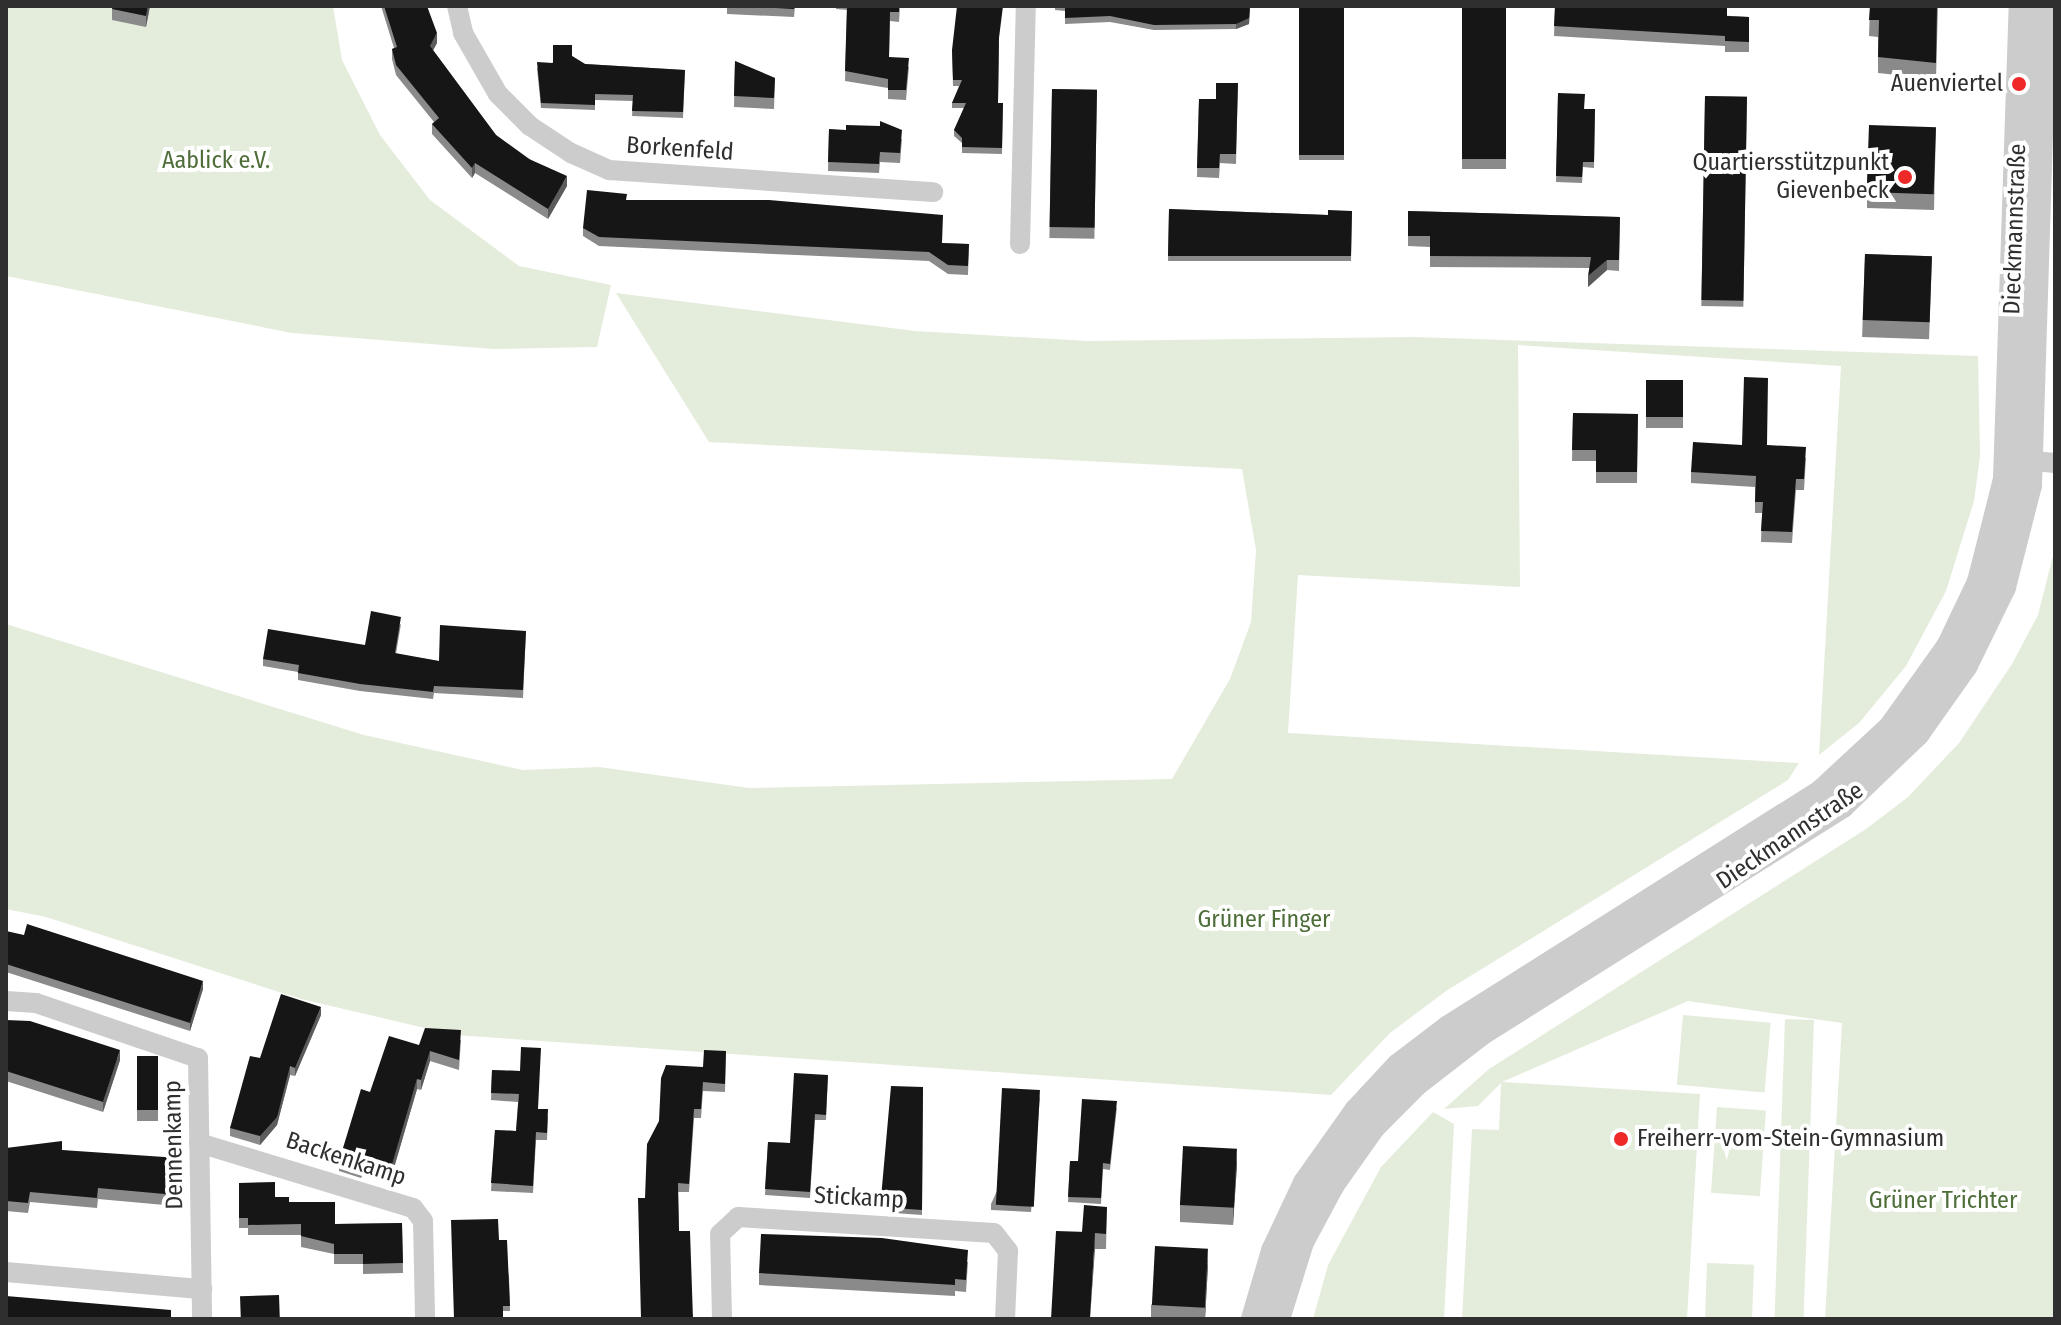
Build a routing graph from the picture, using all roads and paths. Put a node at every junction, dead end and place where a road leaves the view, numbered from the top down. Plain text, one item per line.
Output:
1 (457, 6) edge
2 (1026, 6) edge
3 (2022, 6) edge
4 (2044, 6) edge
5 (933, 192) dead end
6 (1020, 244) dead end
7 (2031, 460) edge
8 (6, 1001) edge
9 (199, 1143) junction
10 (6, 1272) edge
11 (202, 1289) junction
12 (202, 1319) edge
13 (425, 1319) edge
14 (722, 1319) edge
15 (1005, 1319) edge
16 (1254, 1319) edge
17 (1277, 1319) edge

1 - 5 street, Borkenfeld
2 - 6 street
3 - 7 street, Dieckmannstraße
4 - 7 street, Dieckmannstraße
7 - 16 street, Dieckmannstraße
7 - 17 street, Dieckmannstraße
8 - 9 street, Dennenkamp
9 - 11 street, Dennenkamp
9 - 13 street, Backenkamp
10 - 11 street
11 - 12 street, Dennenkamp
14 - 15 street, Stickamp

